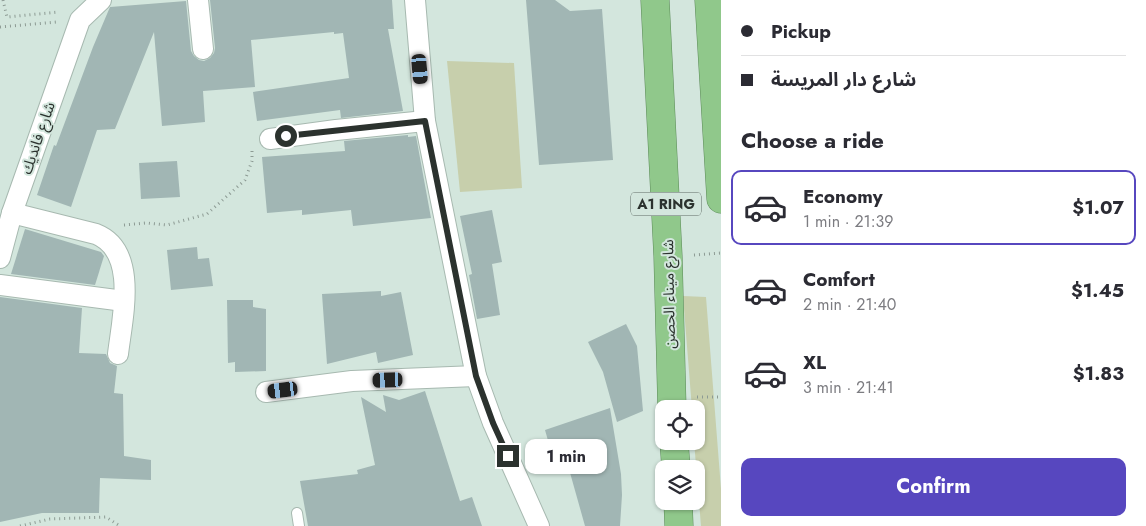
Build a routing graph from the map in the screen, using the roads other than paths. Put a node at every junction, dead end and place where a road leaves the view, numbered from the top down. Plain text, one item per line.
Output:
1 (101, 0) edge
2 (198, 0) edge
3 (415, 0) edge
4 (655, 0) edge
5 (709, 0) edge
6 (203, 49) dead end
7 (425, 121) junction
8 (270, 139) road end
9 (721, 199) edge
10 (12, 213) junction
11 (0, 258) edge
12 (0, 285) edge
13 (124, 301) junction
14 (118, 354) dead end
15 (476, 376) junction
16 (266, 392) dead end
17 (672, 400) edge
18 (678, 510) edge
19 (297, 513) dead end
20 (299, 526) edge
21 (539, 526) edge
22 (679, 526) edge

1 - 10 street, شارع فانديك
2 - 6 street
3 - 7 street
4 - 17 highway, شارع ميناء الحصن / A1 RING
5 - 9 highway, A1 RING
7 - 8 street
7 - 15 street
10 - 11 street, شارع فانديك
10 - 13 street
12 - 13 street
13 - 14 street
15 - 16 street
15 - 21 street
18 - 22 highway
19 - 20 lane

